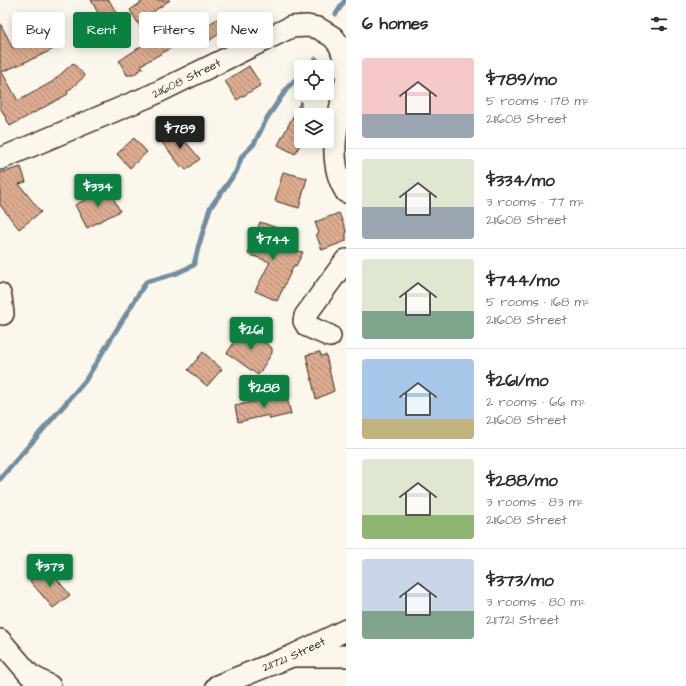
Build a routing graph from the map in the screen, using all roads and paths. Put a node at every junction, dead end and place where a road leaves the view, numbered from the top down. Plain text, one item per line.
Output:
1 (346, 76) edge
2 (346, 81) edge
3 (0, 159) edge
4 (346, 192) edge
5 (346, 260) edge
6 (330, 336) dead end
7 (346, 630) edge
8 (0, 640) edge
9 (292, 656) junction
10 (346, 656) edge
11 (50, 686) edge
12 (217, 686) edge

1 - 3 street, 211608 Street
2 - 4 street
5 - 6 street
7 - 9 street, 211721 Street
8 - 11 street
9 - 10 street
9 - 12 street, 211721 Street

